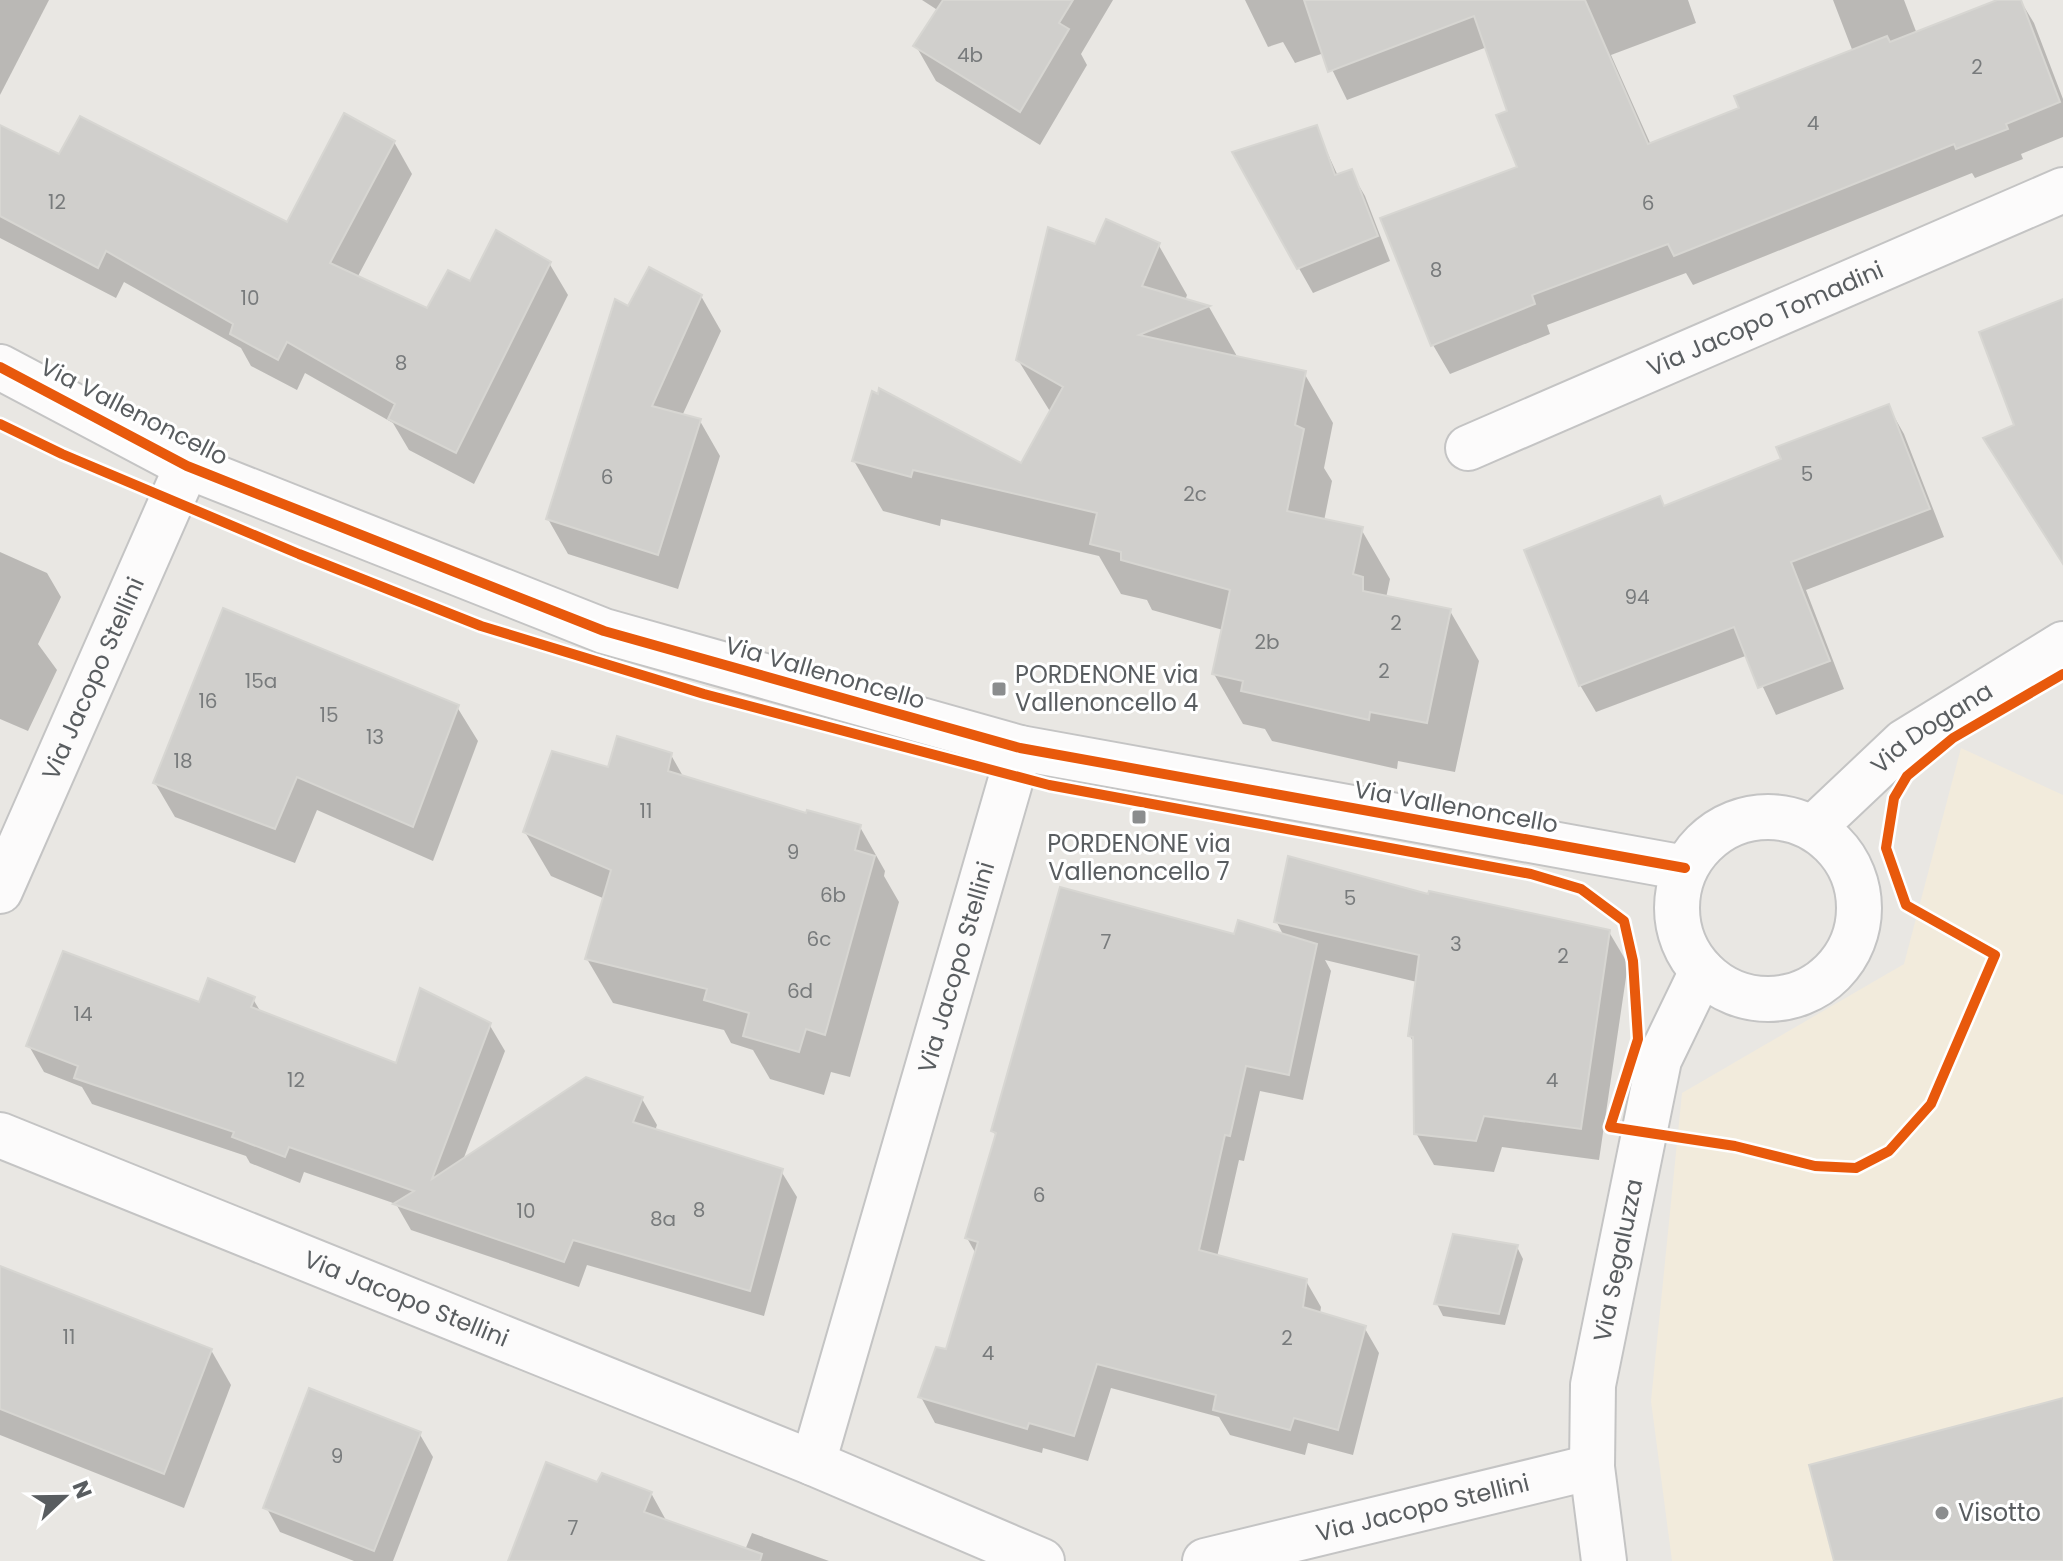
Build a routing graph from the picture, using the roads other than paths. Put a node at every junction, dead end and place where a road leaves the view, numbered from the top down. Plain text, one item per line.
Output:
1 (2063, 190) edge
2 (0, 367) edge
3 (1468, 448) dead end
4 (187, 466) junction
5 (2063, 644) edge
6 (1020, 748) junction
7 (1813, 828) junction
8 (1685, 868) junction
9 (0, 891) edge
10 (1702, 971) junction
11 (0, 1135) edge
12 (813, 1463) junction
13 (1592, 1467) junction
14 (1042, 1561) edge
15 (1205, 1561) edge
16 (1604, 1561) edge

1 - 3 street, Via Jacopo Tomadini
2 - 4 street, Via Vallenoncello
4 - 6 street, Via Vallenoncello
4 - 9 street, Via Jacopo Stellini
5 - 7 street, Via Dogana
6 - 8 street, Via Vallenoncello
6 - 12 street, Via Jacopo Stellini
7 - 8 street
7 - 10 street
8 - 10 street
10 - 13 street, Via Segaluzza
11 - 12 street, Via Jacopo Stellini
12 - 14 street, Via Jacopo Stellini
13 - 15 street, Via Jacopo Stellini
13 - 16 street, Via Segaluzza

